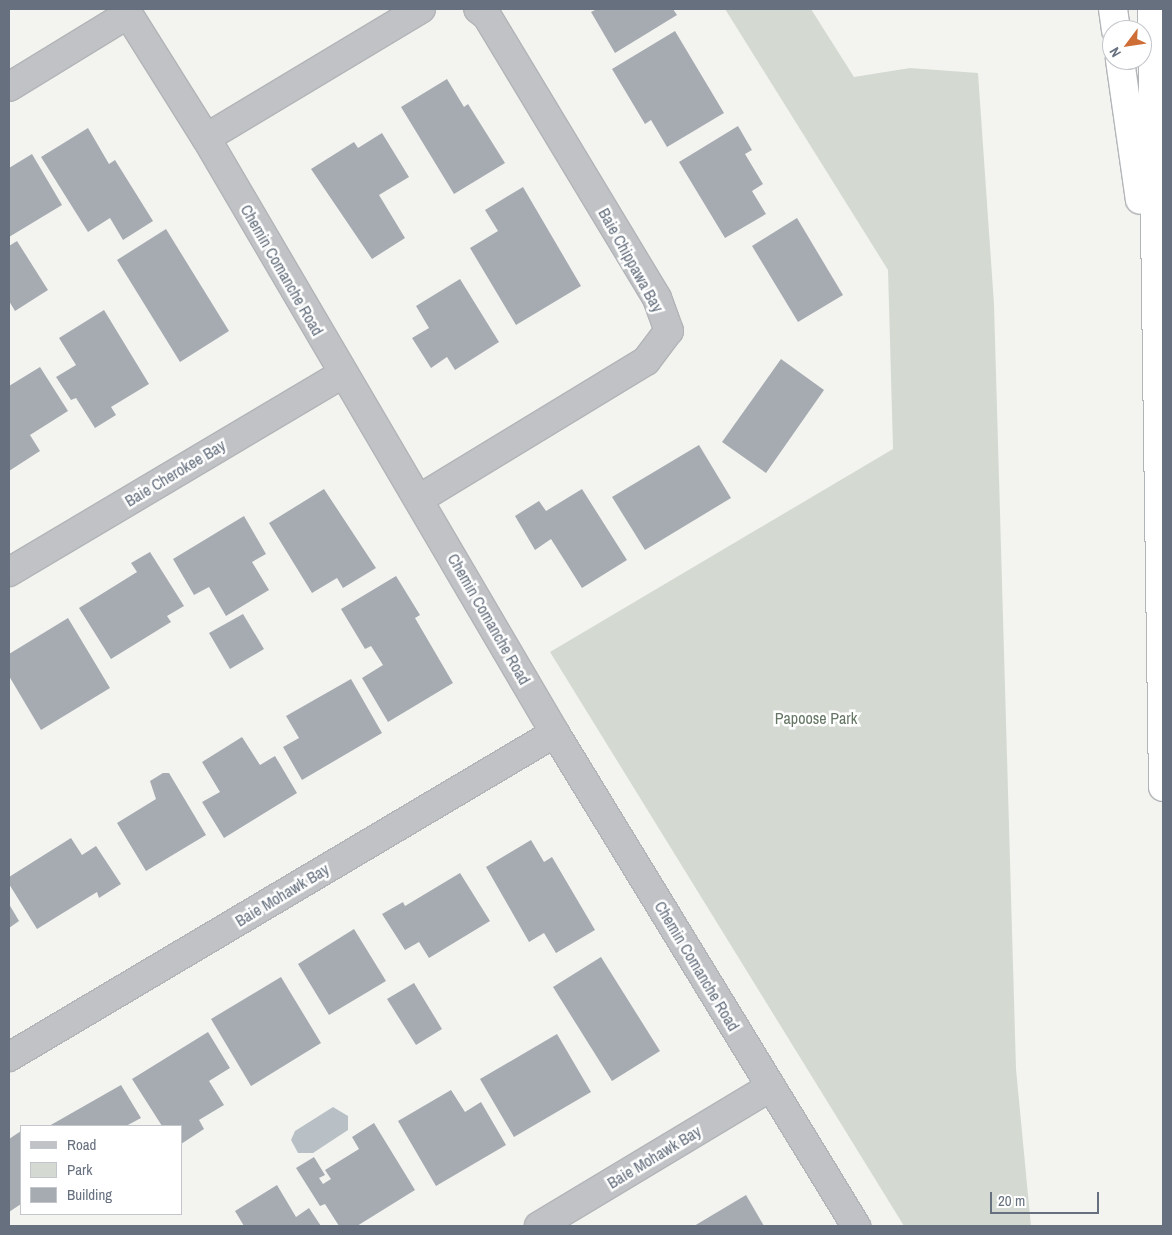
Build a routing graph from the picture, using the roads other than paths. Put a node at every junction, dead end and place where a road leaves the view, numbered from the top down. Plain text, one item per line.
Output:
1 (421, 9) edge
2 (478, 9) edge
3 (1152, 9) edge
4 (127, 12) edge
5 (1121, 70) edge
6 (9, 86) edge
7 (206, 138) junction
8 (1155, 300) junction
9 (342, 374) junction
10 (419, 499) junction
11 (9, 572) edge
12 (555, 732) junction
13 (1163, 787) edge
14 (9, 1057) edge
15 (770, 1087) junction
16 (539, 1226) edge
17 (856, 1226) edge

1 - 7 street
2 - 10 street, Baie Chippawa Bay
3 - 8 highway
4 - 6 street
4 - 7 street, Chemin Comanche Road
5 - 8 highway
7 - 9 street, Chemin Comanche Road
8 - 13 highway
9 - 10 street, Chemin Comanche Road
9 - 11 street, Baie Cherokee Bay
10 - 12 street, Chemin Comanche Road
12 - 14 street, Baie Mohawk Bay
12 - 15 street, Chemin Comanche Road
15 - 16 street, Baie Mohawk Bay
15 - 17 street, Chemin Comanche Road

